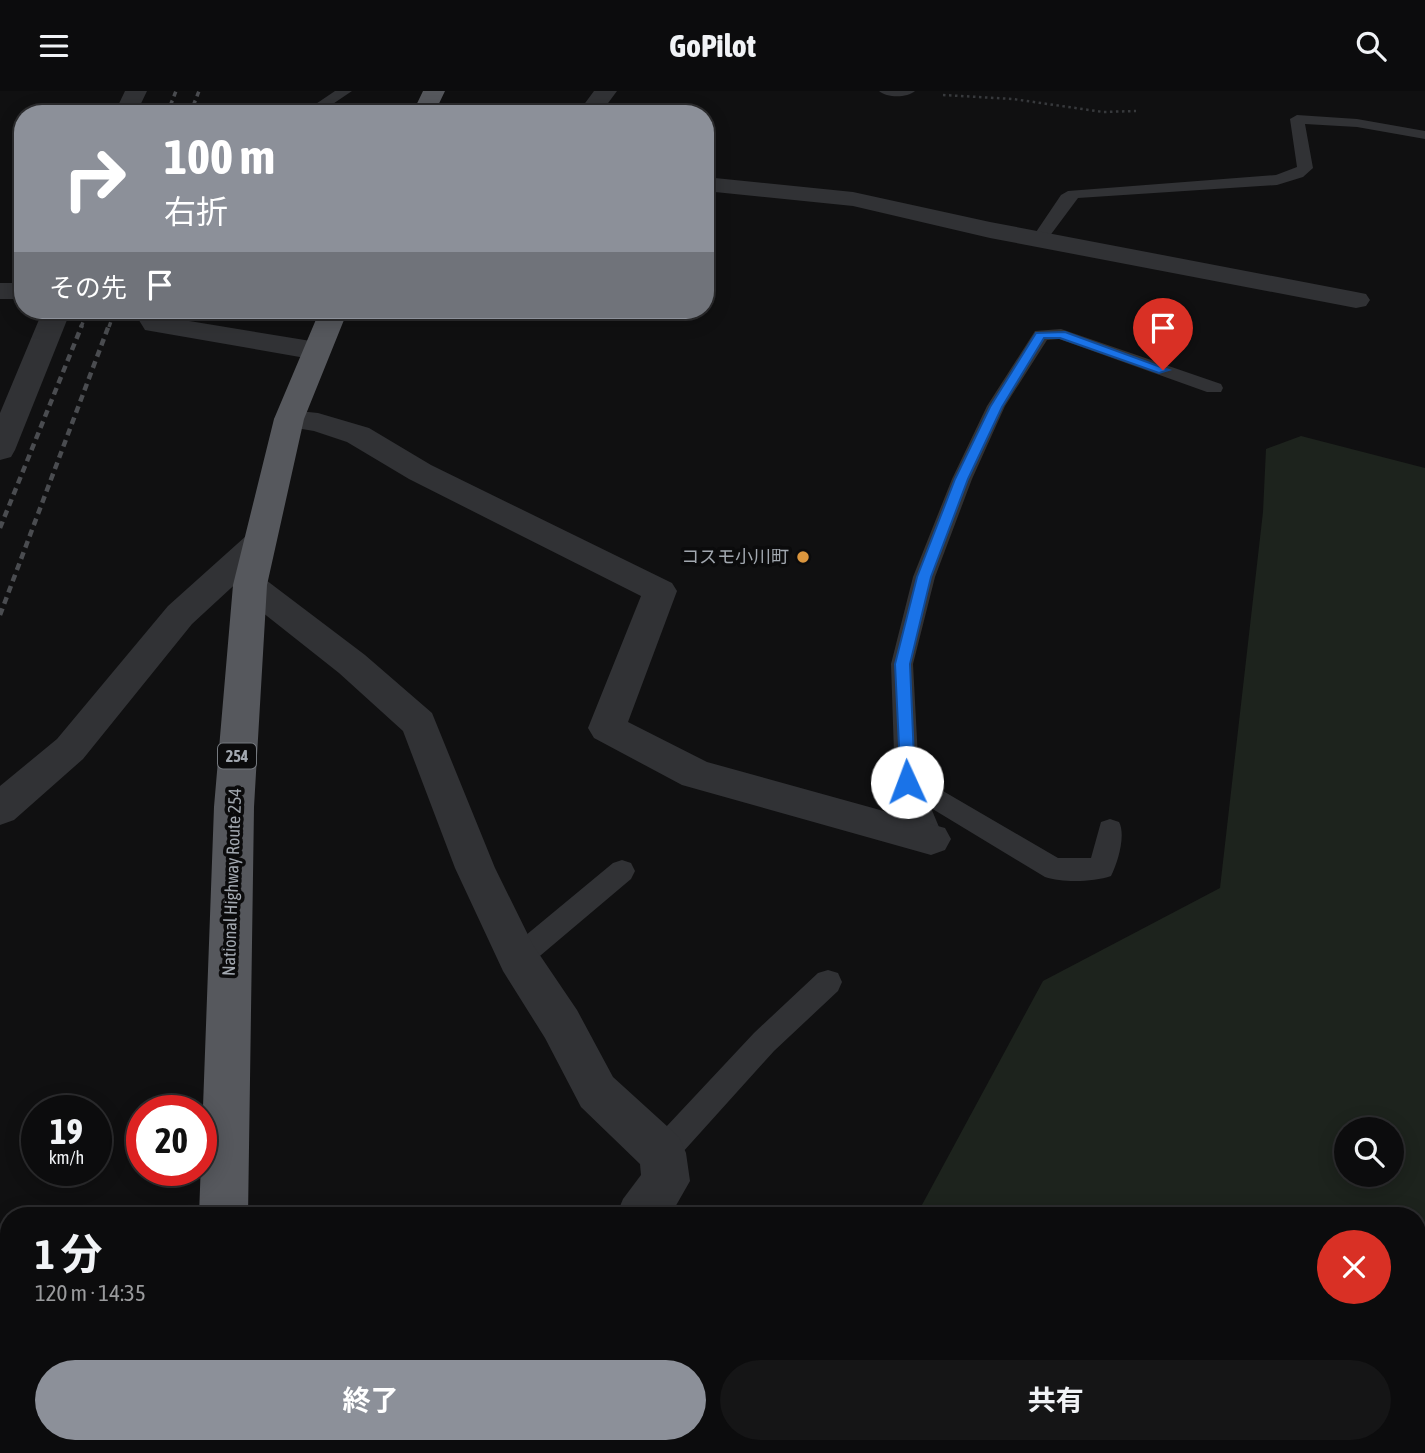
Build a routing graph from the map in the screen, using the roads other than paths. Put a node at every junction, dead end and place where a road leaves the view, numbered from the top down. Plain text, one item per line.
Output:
1 (345, 91) edge
2 (606, 91) edge
3 (886, 91) edge
4 (907, 92) edge
5 (322, 105) edge
6 (595, 105) edge
7 (1425, 135) edge
8 (714, 185) edge
9 (1040, 238) junction
10 (1356, 300) dead end
11 (53, 319) edge
12 (154, 319) edge
13 (330, 319) edge
14 (317, 351) junction
15 (1214, 388) dead end
16 (289, 419) junction
17 (0, 450) edge
18 (258, 544) junction
19 (250, 585) junction
20 (907, 782) junction
21 (0, 809) edge
22 (1110, 829) dead end
23 (931, 839) joint
24 (622, 871) dead end
25 (518, 958) junction
26 (828, 982) dead end
27 (662, 1153) junction
28 (223, 1207) edge
29 (647, 1207) edge

1 - 5 lane
2 - 6 street
3 - 4 lane
7 - 9 lane
8 - 9 street
9 - 10 street
11 - 17 street
12 - 14 street
13 - 14 highway, National Highway Route 254 / 254
14 - 16 highway, National Highway Route 254 / 254
15 - 20 lane
16 - 18 highway, National Highway Route 254 / 254
16 - 23 street
18 - 19 highway, National Highway Route 254 / 254
18 - 21 street
19 - 25 street
19 - 28 highway, National Highway Route 254 / 254
20 - 22 lane
20 - 23 lane
24 - 25 lane
25 - 27 street
26 - 27 lane
27 - 29 street

